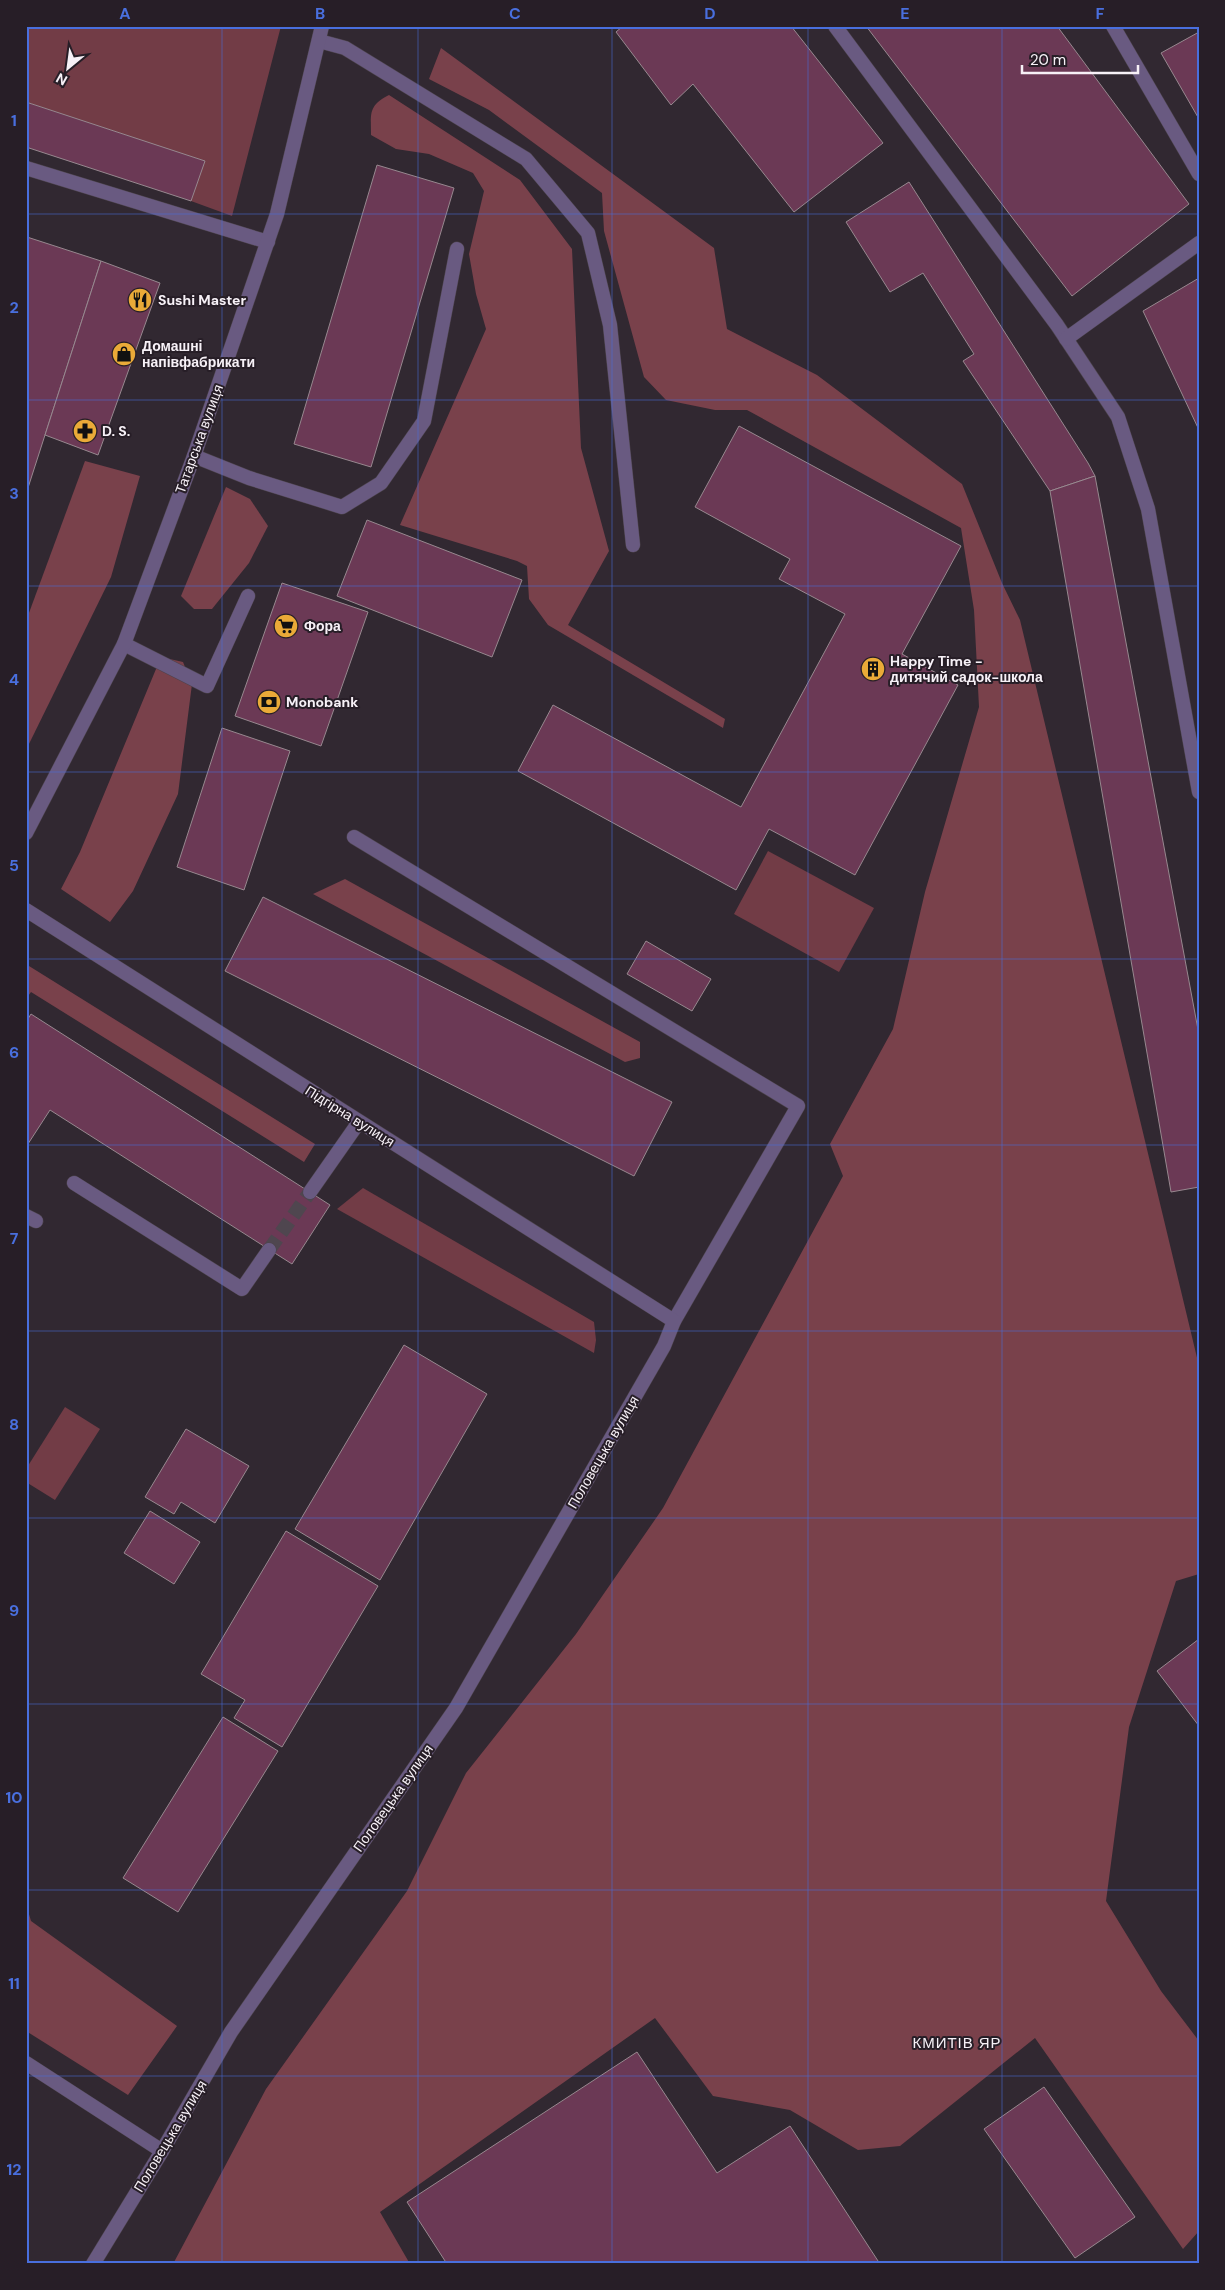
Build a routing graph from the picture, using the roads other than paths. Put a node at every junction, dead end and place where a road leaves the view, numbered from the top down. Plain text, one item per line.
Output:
1 (322, 26) edge
2 (835, 26) edge
3 (1113, 26) edge
4 (319, 41) junction
5 (26, 168) edge
6 (1199, 174) edge
7 (268, 242) junction
8 (1199, 244) edge
9 (457, 250) dead end
10 (1066, 339) junction
11 (194, 456) junction
12 (633, 545) dead end
13 (248, 596) dead end
14 (124, 644) junction
15 (1199, 792) edge
16 (26, 833) edge
17 (354, 837) dead end
18 (26, 910) edge
19 (359, 1122) junction
20 (74, 1183) dead end
21 (310, 1192) tunnel mouth
22 (269, 1250) tunnel mouth
23 (674, 1321) junction
24 (26, 2063) edge
25 (162, 2151) junction
26 (93, 2264) edge

1 - 4 street, Татарська вулиця
2 - 10 street
3 - 6 street
4 - 7 street, Татарська вулиця
4 - 12 street
5 - 7 street
7 - 11 street, Татарська вулиця
8 - 10 street
9 - 11 street
10 - 15 street
11 - 14 street, Татарська вулиця
13 - 14 street
14 - 16 street, Татарська вулиця
17 - 23 street, Половецька вулиця
18 - 19 street, Підгірна вулиця
19 - 21 street
19 - 23 street, Підгірна вулиця
20 - 22 street
23 - 25 street, Половецька вулиця
24 - 25 street
25 - 26 street, Половецька вулиця

